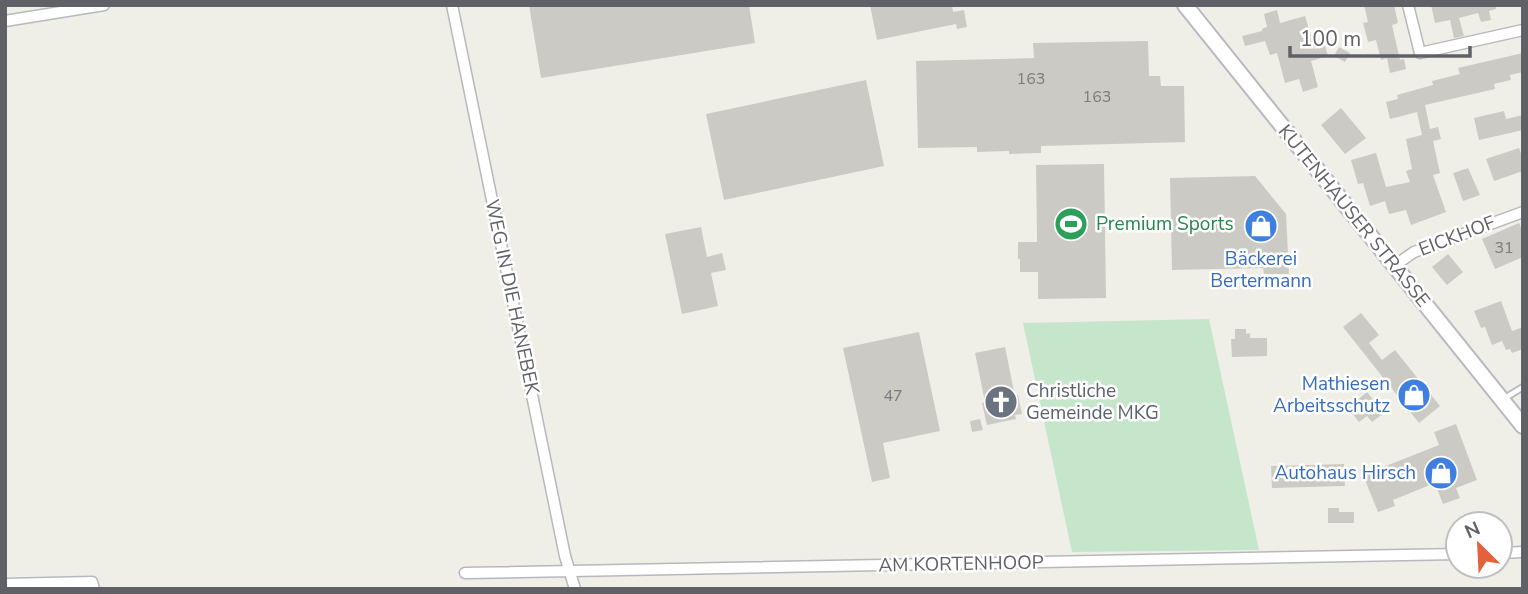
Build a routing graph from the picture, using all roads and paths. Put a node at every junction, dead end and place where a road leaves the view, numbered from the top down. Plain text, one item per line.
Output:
1 (104, 5) edge
2 (452, 5) edge
3 (1185, 5) edge
4 (1408, 5) edge
5 (5, 21) edge
6 (1523, 30) edge
7 (1523, 212) edge
8 (1394, 266) junction
9 (1523, 387) edge
10 (1502, 400) junction
11 (1523, 426) edge
12 (1444, 554) edge
13 (570, 572) junction
14 (465, 573) dead end
15 (5, 584) edge
16 (93, 586) edge
17 (575, 589) edge

1 - 5 street
2 - 13 street, WEG IN DIE HANEBEK
3 - 8 street, KUTENHAUSER STRASSE
4 - 6 street
7 - 8 street, EICKHOF
8 - 10 street, KUTENHAUSER STRASSE
9 - 10 lane
10 - 11 street, KUTENHAUSER STRASSE
12 - 13 street, AM KORTENHOOP
13 - 14 street, AM KORTENHOOP
13 - 17 street, WEG IN DIE HANEBEK
15 - 16 street

